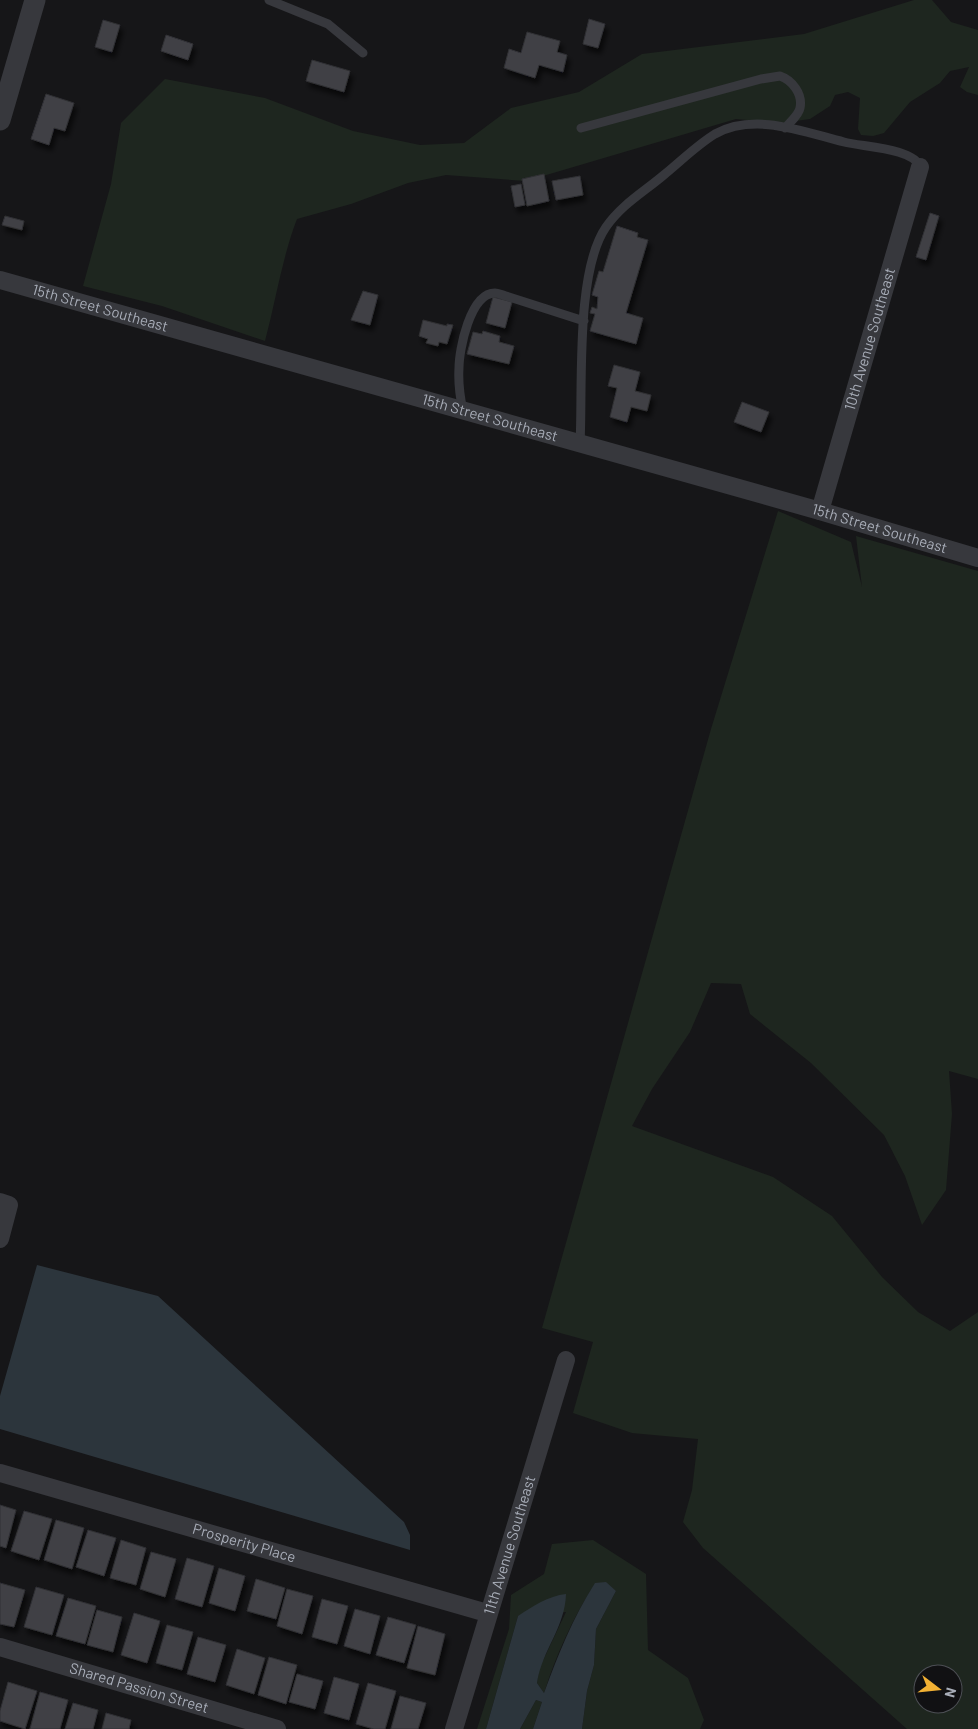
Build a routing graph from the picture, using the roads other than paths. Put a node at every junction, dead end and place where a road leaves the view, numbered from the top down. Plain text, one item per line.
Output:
1 (35, 0) edge
2 (269, 0) edge
3 (362, 53) dead end
4 (0, 120) edge
5 (581, 128) dead end
6 (786, 128) junction
7 (920, 168) joint
8 (0, 280) edge
9 (584, 321) junction
10 (464, 411) junction
11 (580, 444) junction
12 (820, 511) junction
13 (978, 558) edge
14 (5, 1204) edge
15 (0, 1239) edge
16 (566, 1360) dead end
17 (0, 1474) edge
18 (488, 1614) junction
19 (0, 1647) edge
20 (277, 1729) edge
21 (454, 1729) edge

1 - 4 street
2 - 3 lane
5 - 6 lane
6 - 7 lane
6 - 9 lane
7 - 12 street, 10th Avenue Southeast
8 - 10 street, 15th Street Southeast
9 - 10 lane
9 - 11 lane
10 - 11 street, 15th Street Southeast
11 - 12 street, 15th Street Southeast
12 - 13 street, 15th Street Southeast
14 - 15 street
16 - 18 street, 11th Avenue Southeast
17 - 18 street, Prosperity Place
18 - 21 street, 11th Avenue Southeast
19 - 20 street, Shared Passion Street

